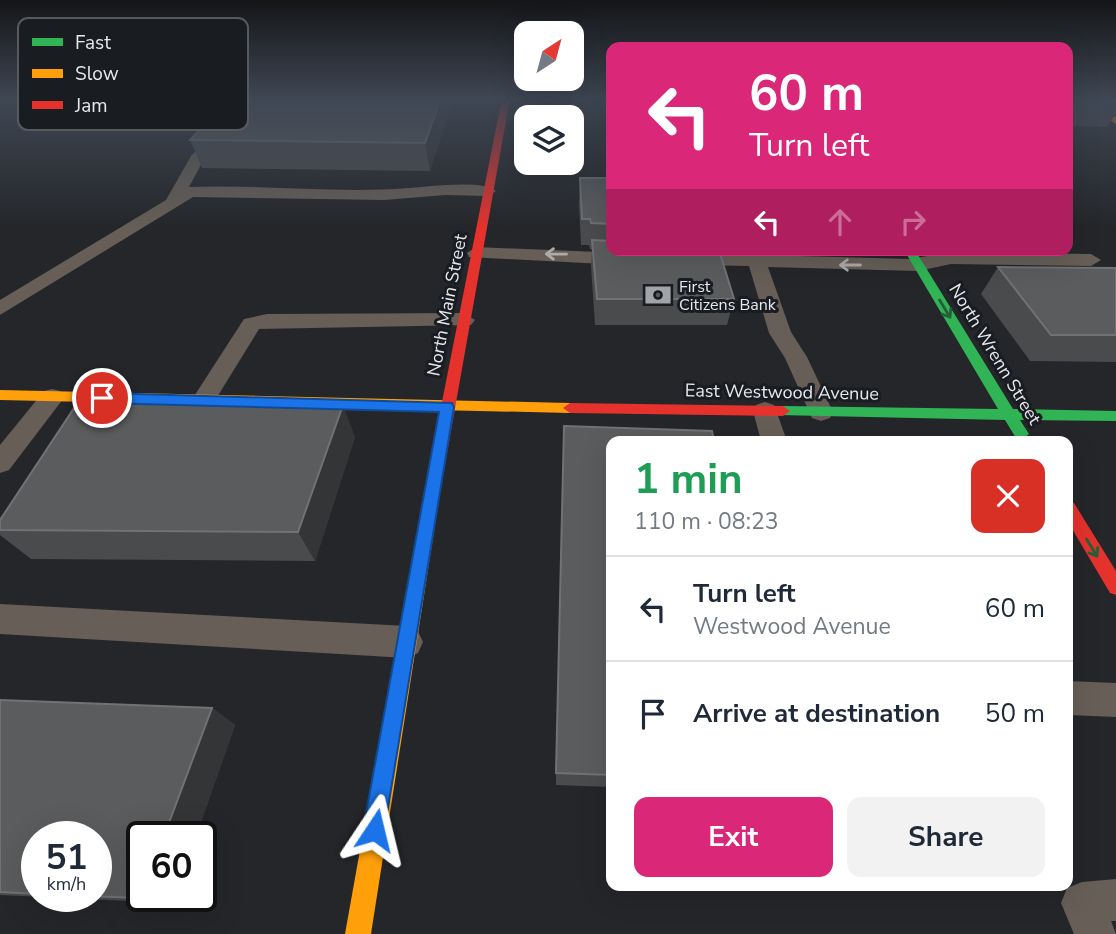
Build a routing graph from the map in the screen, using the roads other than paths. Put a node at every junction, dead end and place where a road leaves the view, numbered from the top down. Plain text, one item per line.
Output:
1 (213, 142) edge
2 (498, 142) edge
3 (488, 191) junction
4 (174, 199) junction
5 (476, 253) junction
6 (624, 259) edge
7 (693, 259) edge
8 (915, 259) edge
9 (1091, 260) dead end
10 (757, 262) junction
11 (0, 309) edge
12 (464, 320) junction
13 (0, 395) edge
14 (52, 397) junction
15 (203, 401) junction
16 (447, 407) junction
17 (765, 411) junction
18 (821, 412) junction
19 (1010, 415) junction
20 (1116, 416) edge
21 (772, 436) edge
22 (1023, 436) edge
23 (0, 463) edge
24 (1073, 516) edge
25 (1116, 587) edge
26 (0, 619) edge
27 (407, 642) junction
28 (1073, 698) edge
29 (1116, 700) edge
30 (1116, 900) edge
31 (358, 934) edge
32 (1095, 934) edge

1 - 4 lane
2 - 3 street, North Main Street
3 - 4 lane
3 - 5 street, North Main Street
4 - 11 lane
6 -> 5 lane
5 - 12 street, North Main Street
7 - 10 lane
8 - 9 lane
8 -> 10 lane
8 -> 19 street, North Wrenn Street
10 - 18 lane
12 - 15 lane
12 - 16 street, North Main Street
13 - 14 street, East Westwood Avenue
14 - 15 street, East Westwood Avenue
14 - 23 lane
15 - 16 street, East Westwood Avenue
16 - 17 street, East Westwood Avenue
16 - 27 street, North Main Street
17 - 18 street, East Westwood Avenue
17 - 21 lane
18 - 19 street, East Westwood Avenue
19 - 20 street, East Westwood Avenue
19 - 22 street, North Wrenn Street
24 -> 25 street
26 - 27 lane
27 - 31 street, North Main Street
28 - 29 lane
30 - 32 lane

